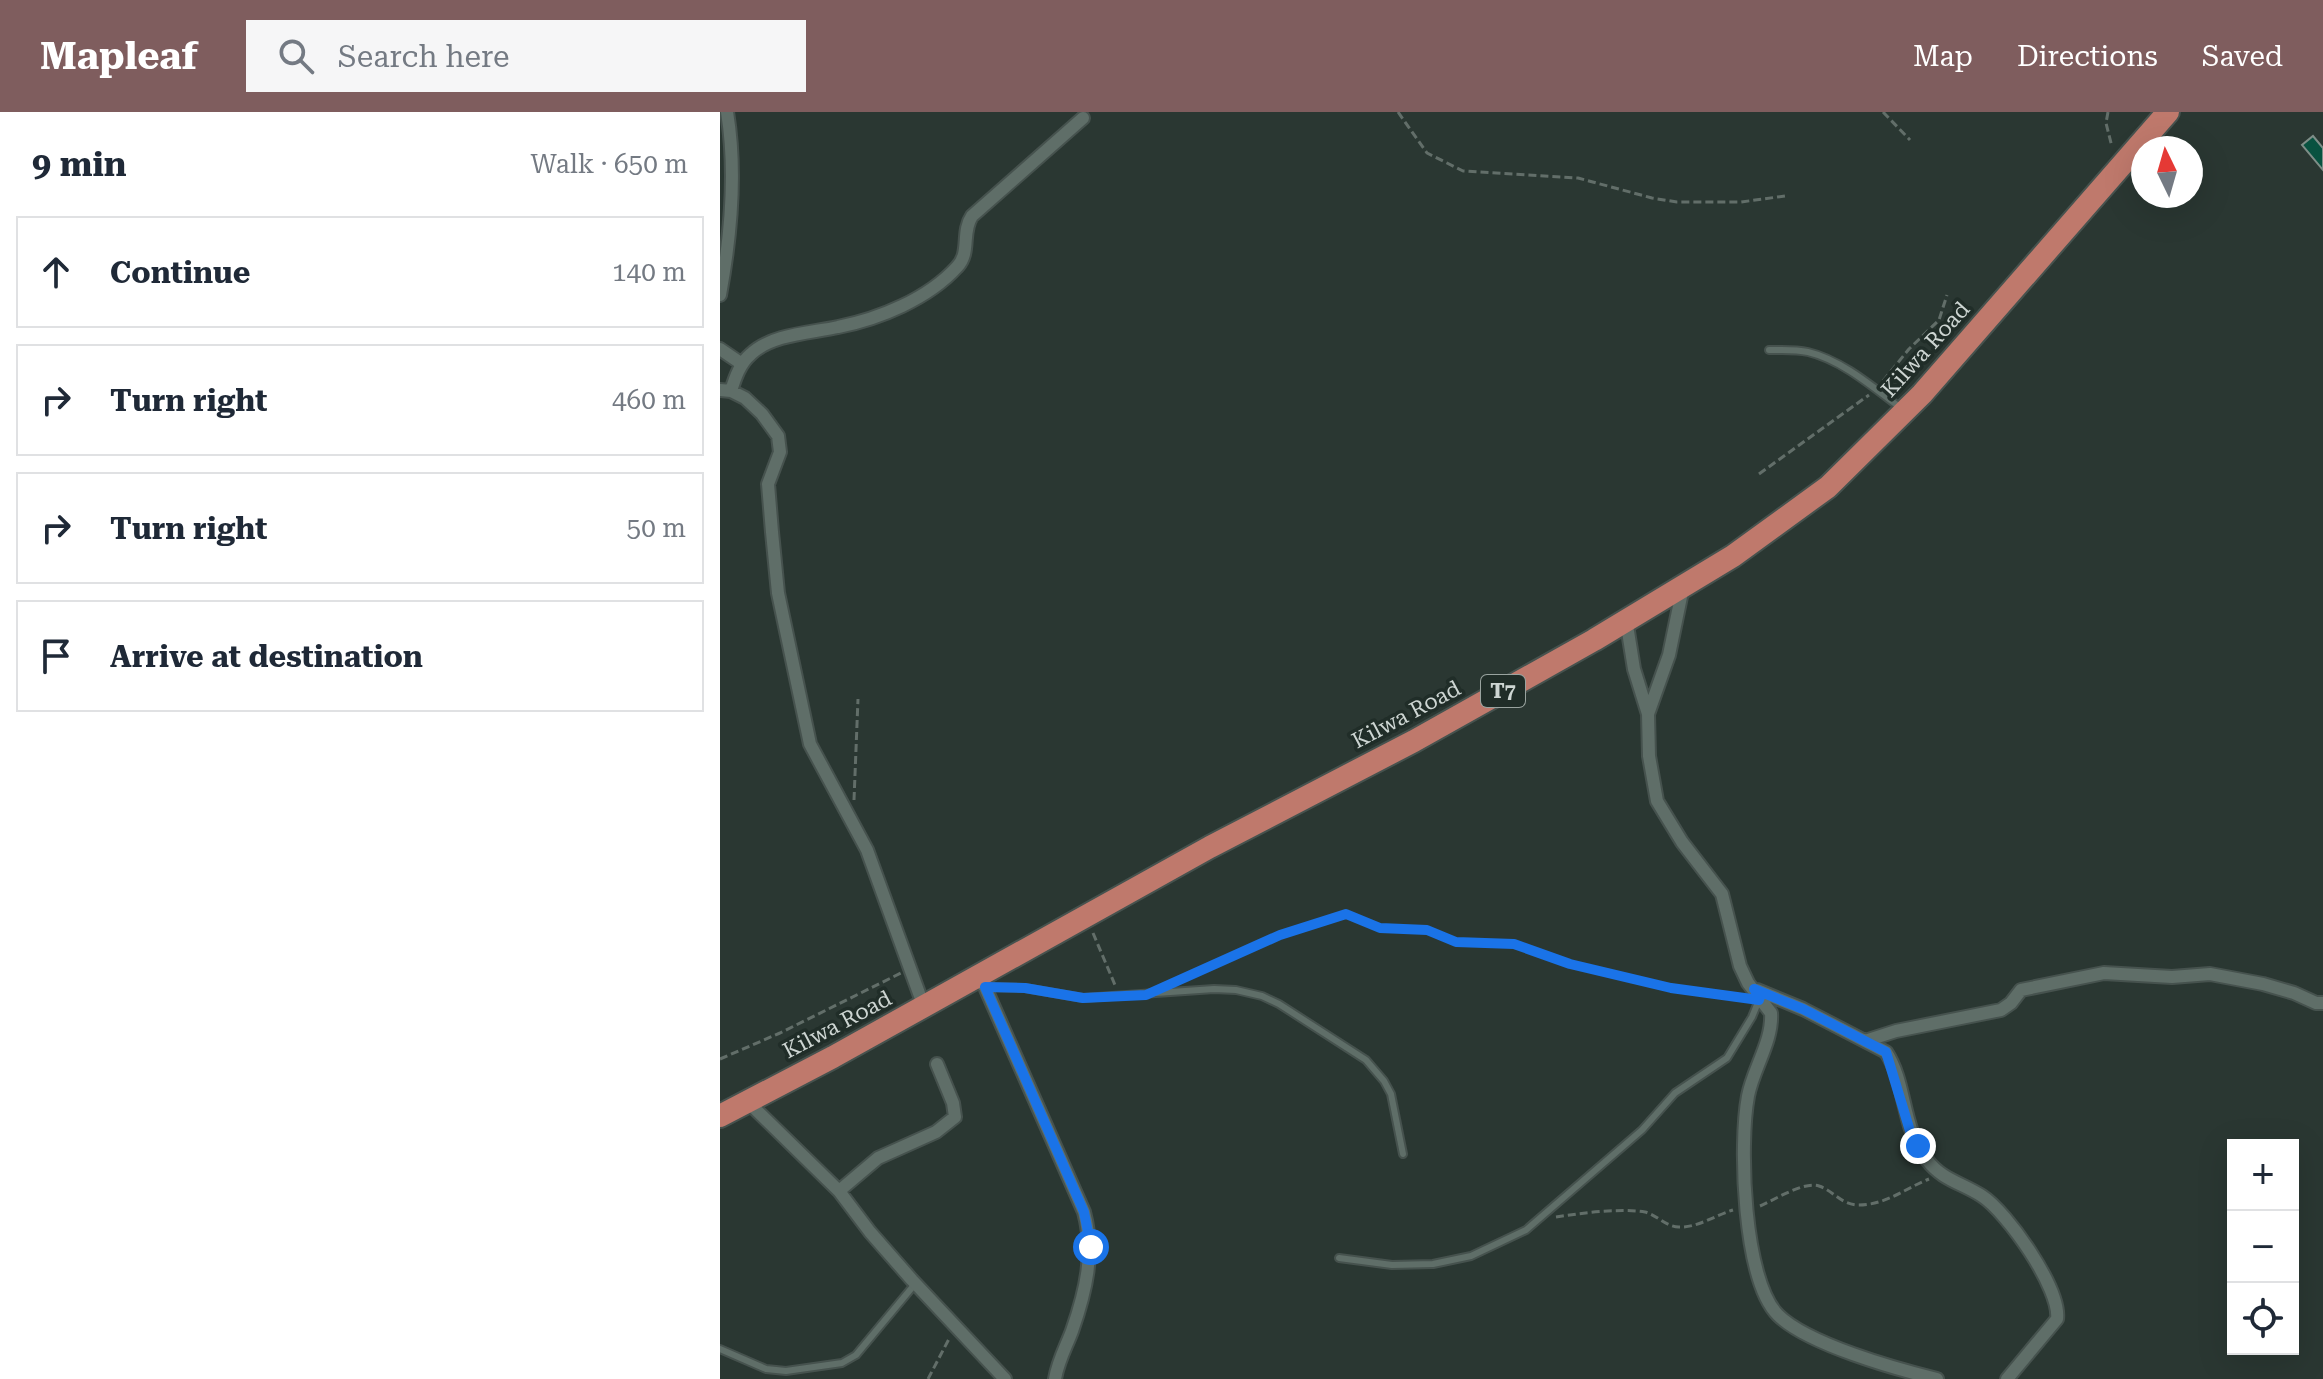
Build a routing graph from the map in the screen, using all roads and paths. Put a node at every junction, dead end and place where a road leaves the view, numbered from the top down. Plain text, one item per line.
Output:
1 (727, 112) edge
2 (1398, 112) edge
3 (1883, 112) edge
4 (2108, 112) edge
5 (2168, 112) edge
6 (1083, 118) dead end
7 (1910, 140) dead end
8 (2114, 175) junction
9 (1785, 196) dead end
10 (720, 295) edge
11 (1947, 295) dead end
12 (720, 349) edge
13 (1769, 350) dead end
14 (742, 364) junction
15 (1875, 389) junction
16 (725, 391) edge
17 (1905, 411) junction
18 (1759, 474) dead end
19 (1683, 586) junction
20 (1626, 619) junction
21 (858, 699) dead end
22 (1648, 714) junction
23 (852, 819) junction
24 (1079, 919) junction
25 (911, 967) junction
26 (980, 982) junction
27 (1173, 983) dead end
28 (1758, 995) junction
29 (1120, 997) junction
30 (2323, 1003) edge
31 (924, 1007) junction
32 (1865, 1041) junction
33 (720, 1059) edge
34 (937, 1064) dead end
35 (747, 1101) junction
36 (720, 1116) edge
37 (1403, 1154) dead end
38 (1941, 1176) junction
39 (839, 1191) junction
40 (1747, 1208) junction
41 (1541, 1219) junction
42 (1339, 1258) dead end
43 (915, 1283) junction
44 (956, 1327) junction
45 (720, 1349) edge
46 (928, 1379) edge
47 (1005, 1379) edge
48 (1055, 1379) edge
49 (1937, 1379) edge
50 (2007, 1379) edge

1 - 10 street
2 - 9 path
3 - 7 path
4 - 8 path
5 - 8 highway, Kilwa Road / T7
6 - 14 street
8 - 17 highway, Kilwa Road / T7
11 - 15 path
12 - 14 street
13 - 15 lane
14 - 16 street
15 - 17 lane
15 - 18 path
16 - 23 street
17 - 19 highway, Kilwa Road / T7
19 - 20 highway, Kilwa Road / T7
19 - 22 street
20 - 22 street
20 - 24 highway, Kilwa Road / T7
21 - 23 path
22 - 28 street
23 - 25 street
24 - 26 highway, Kilwa Road / T7
24 - 29 path
25 - 31 street
25 - 33 path
26 - 29 lane
26 - 31 highway, Kilwa Road / T7
26 - 48 street
27 - 28 path
28 - 32 street
28 - 40 street
28 - 41 lane
29 - 37 lane
30 - 32 street
31 - 35 highway, Kilwa Road / T7
32 - 38 street
34 - 39 street
35 - 36 highway, Kilwa Road / T7
35 - 39 street
38 - 40 path
38 - 50 street
39 - 43 street
40 - 41 path
40 - 49 street
41 - 42 lane
43 - 44 street
43 - 45 lane
44 - 46 path
44 - 47 street

